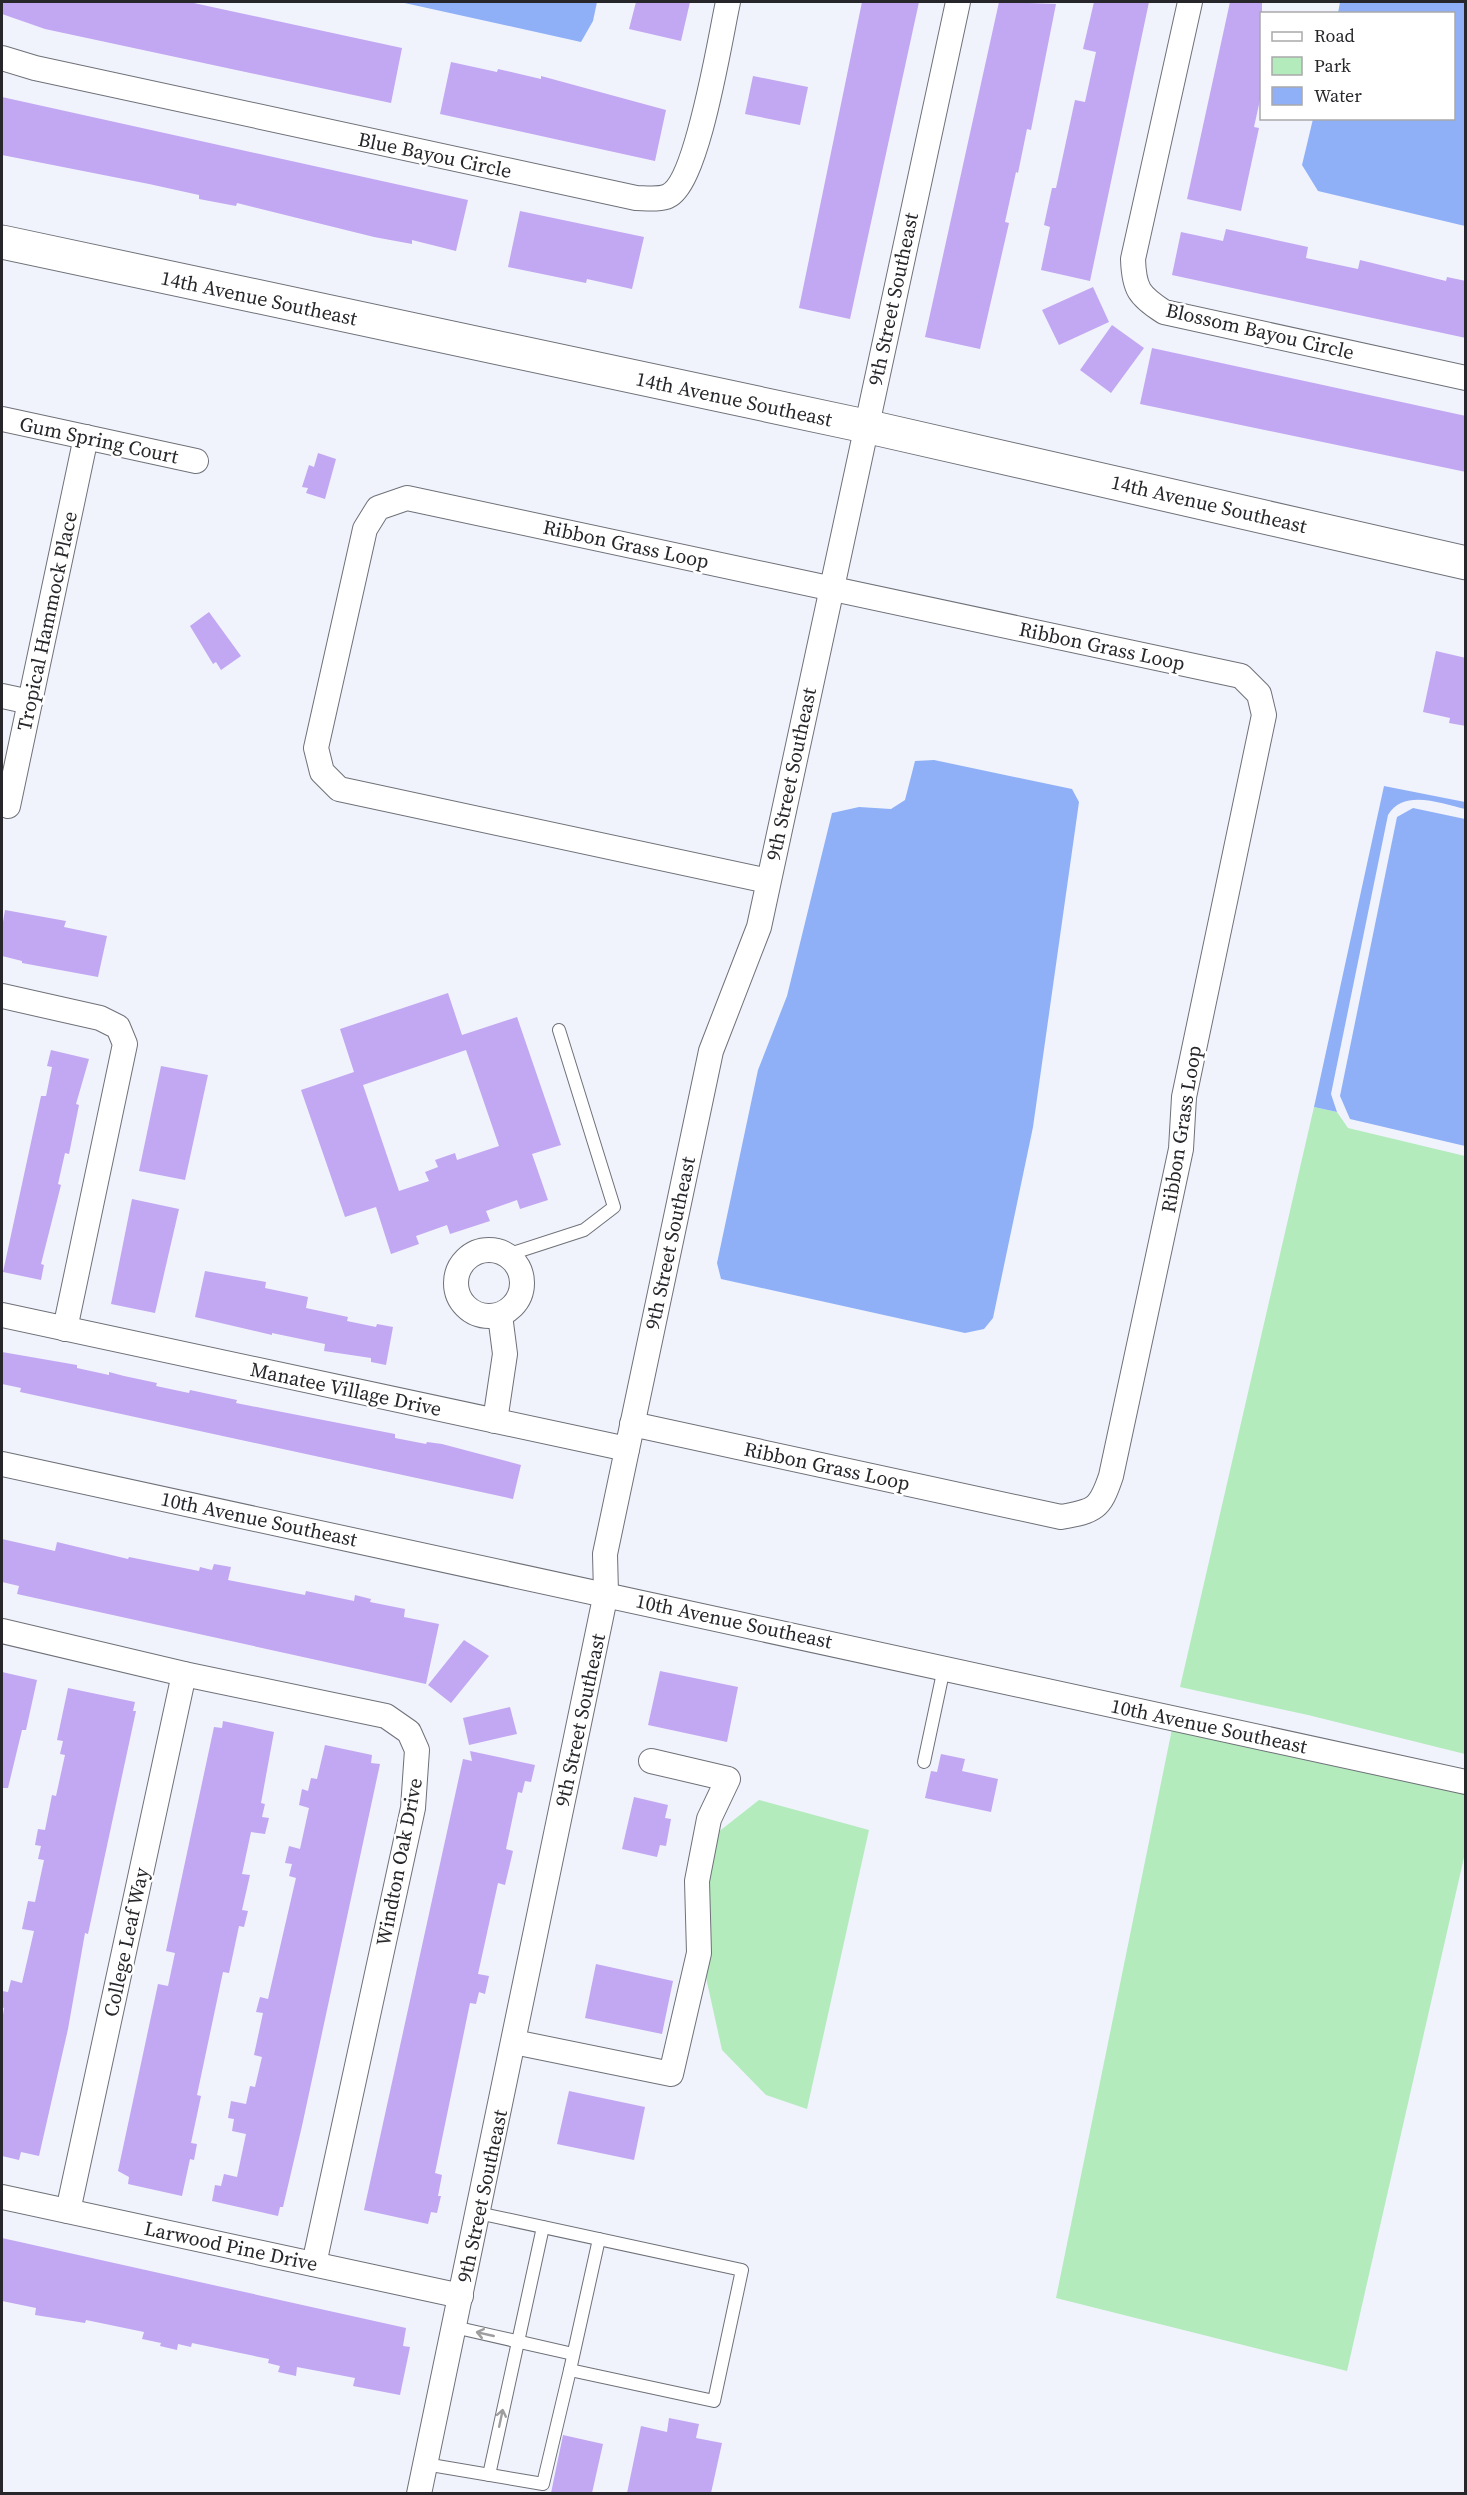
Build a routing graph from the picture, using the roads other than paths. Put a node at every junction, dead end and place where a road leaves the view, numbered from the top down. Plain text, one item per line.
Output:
1 (728, 2) edge
2 (958, 2) edge
3 (1190, 2) edge
4 (2, 58) edge
5 (2, 242) edge
6 (1466, 378) edge
7 (2, 419) edge
8 (865, 426) junction
9 (86, 437) junction
10 (196, 461) dead end
11 (1466, 563) edge
12 (831, 587) junction
13 (2, 696) edge
14 (30, 702) junction
15 (8, 806) dead end
16 (768, 881) junction
17 (2, 996) edge
18 (559, 1030) dead end
19 (507, 1255) junction
20 (2, 1315) edge
21 (500, 1315) junction
22 (64, 1329) junction
23 (495, 1420) junction
24 (632, 1424) junction
25 (627, 1449) junction
26 (2, 1464) edge
27 (606, 1593) junction
28 (2, 1631) edge
29 (944, 1668) junction
30 (184, 1674) junction
31 (651, 1761) dead end
32 (924, 1762) dead end
33 (1466, 1782) edge
34 (514, 2042) junction
35 (2, 2197) edge
36 (68, 2211) junction
37 (478, 2213) junction
38 (543, 2227) junction
39 (599, 2239) junction
40 (314, 2264) junction
41 (460, 2296) junction
42 (454, 2327) junction
43 (516, 2342) junction
44 (573, 2354) junction
45 (570, 2370) junction
46 (425, 2464) junction
47 (489, 2475) junction
48 (418, 2493) edge

1 - 4 street, Blue Bayou Circle
2 - 8 street, 9th Street Southeast
3 - 6 street, Blossom Bayou Circle
5 - 8 street, 14th Avenue Southeast
7 - 9 street, Gum Spring Court
8 - 11 street, 14th Avenue Southeast
8 - 12 street, 9th Street Southeast
9 - 10 street, Gum Spring Court
9 - 14 street, Tropical Hammock Place
12 - 16 street, 9th Street Southeast
12 - 16 street, Ribbon Grass Loop
12 - 24 street, Ribbon Grass Loop
13 - 14 street
14 - 15 street, Tropical Hammock Place
16 - 24 street, 9th Street Southeast
17 - 22 street
18 - 19 lane
19 - 21 street
19 - 21 street
20 - 22 street, Manatee Village Drive
21 - 23 street
22 - 23 street, Manatee Village Drive
23 - 25 street, Manatee Village Drive
24 - 25 street, 9th Street Southeast
25 - 27 street, 9th Street Southeast
26 - 27 street, 10th Avenue Southeast
27 - 29 street, 10th Avenue Southeast
27 - 34 street, 9th Street Southeast
28 - 30 street, Windton Oak Drive
29 - 32 lane
29 - 33 street, 10th Avenue Southeast
30 - 36 street, College Leaf Way
30 - 40 street, Windton Oak Drive
31 - 34 street
34 - 37 street, 9th Street Southeast
35 - 36 street, Larwood Pine Drive
36 - 40 street, Larwood Pine Drive
37 - 38 lane
37 - 41 street, 9th Street Southeast
38 - 39 lane
38 - 43 lane
39 - 44 lane
39 - 45 lane
40 - 41 street, Larwood Pine Drive
41 - 42 street, 9th Street Southeast
43 -> 42 lane
42 - 46 street, 9th Street Southeast
43 - 44 lane
47 -> 43 lane
44 - 45 lane
45 - 47 lane
46 - 47 lane
46 - 48 street, 9th Street Southeast

